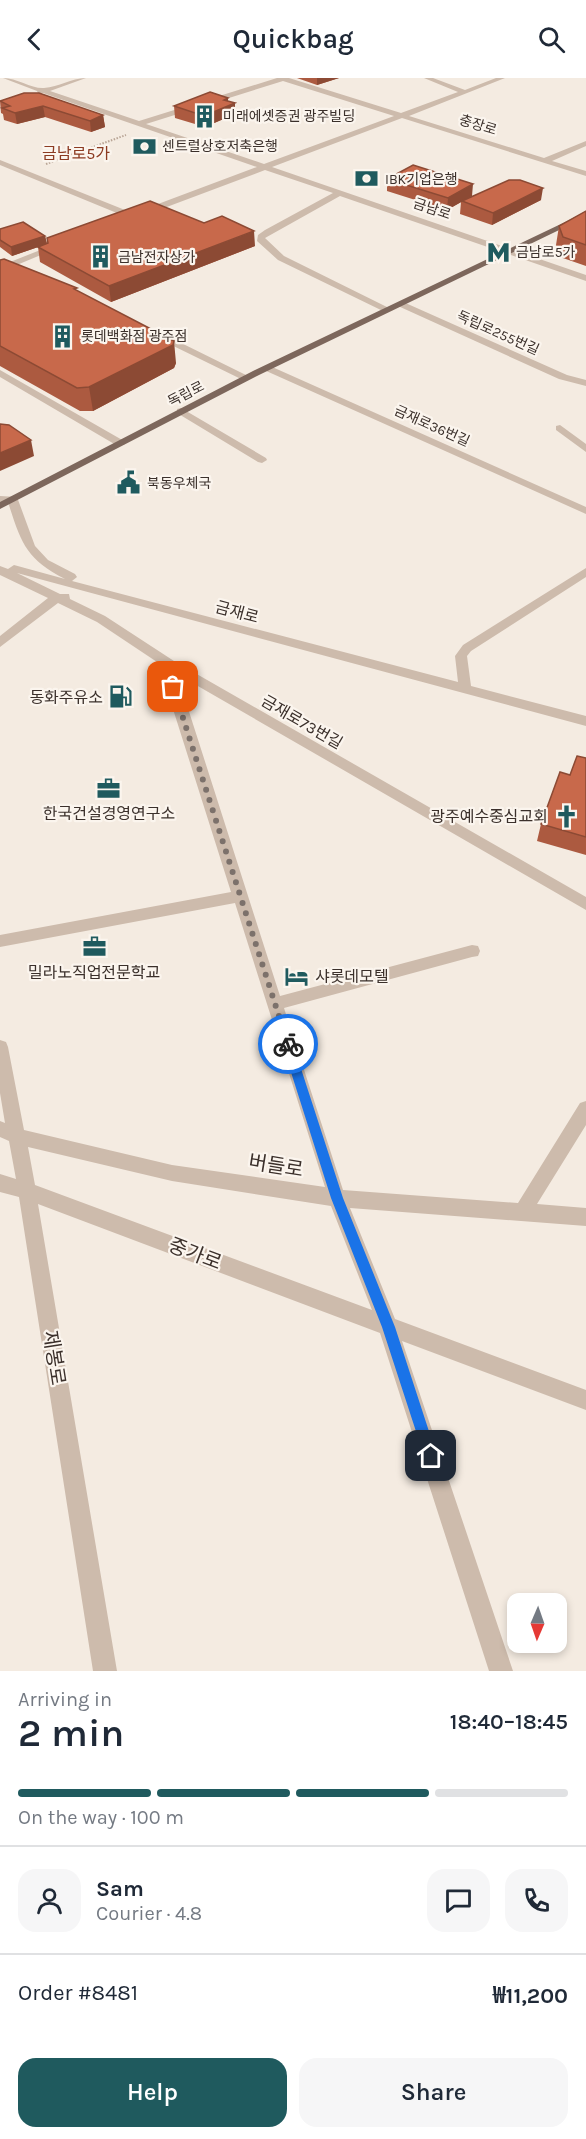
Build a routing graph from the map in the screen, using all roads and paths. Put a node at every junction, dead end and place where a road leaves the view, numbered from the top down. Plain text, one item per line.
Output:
1 (6, 78) edge
2 (83, 78) edge
3 (283, 78) edge
4 (427, 78) edge
5 (501, 78) edge
6 (42, 91) junction
7 (465, 92) junction
8 (31, 95) edge
9 (402, 116) junction
10 (143, 125) junction
11 (586, 143) edge
12 (545, 160) junction
13 (0, 162) edge
14 (268, 167) junction
15 (25, 172) junction
16 (586, 174) edge
17 (341, 192) junction
18 (586, 214) edge
19 (132, 216) junction
20 (122, 220) edge
21 (61, 245) edge
22 (513, 251) junction
23 (0, 261) edge
24 (5, 267) edge
25 (21, 271) edge
26 (586, 278) edge
27 (401, 304) junction
28 (388, 310) junction
29 (150, 332) edge
30 (267, 368) junction
31 (0, 373) edge
32 (247, 378) junction
33 (0, 380) edge
34 (586, 382) edge
35 (181, 411) junction
36 (560, 428) dead end
37 (117, 444) junction
38 (586, 449) edge
39 (262, 459) dead end
40 (0, 499) edge
41 (13, 499) junction
42 (0, 506) edge
43 (586, 510) edge
44 (0, 568) edge
45 (586, 572) edge
46 (109, 595) junction
47 (58, 598) junction
48 (0, 643) edge
49 (169, 664) junction
50 (465, 690) junction
51 (586, 721) edge
52 (240, 897) junction
53 (586, 904) edge
54 (0, 941) edge
55 (472, 951) dead end
56 (275, 1004) junction
57 (0, 1047) edge
58 (586, 1109) edge
59 (9, 1132) edge
60 (0, 1183) edge
61 (27, 1191) junction
62 (337, 1198) junction
63 (523, 1211) junction
64 (586, 1217) edge
65 (388, 1327) junction
66 (586, 1400) edge
67 (105, 1671) edge
68 (501, 1671) edge

1 - 6 street, 금남로
2 - 6 street
3 - 9 street, 충장로
3 - 10 street, 충장로
4 - 7 street
5 - 7 street, 충장로
6 - 8 street
6 - 10 street, 금남로
7 - 9 street, 충장로
9 - 12 street, 충장로
9 - 14 street, 충장로
10 - 14 street, 금남로
10 - 15 path
11 - 12 street
12 - 16 street, 충장로
13 - 15 street
14 - 17 street, 금남로
14 - 19 street
15 - 19 street
17 - 22 street, 금남로
17 - 28 street
18 - 22 main road, 독립로
19 - 20 street
21 - 24 street
22 - 26 street, 금남로
22 - 27 main road, 독립로
23 - 24 street
24 - 25 street
27 - 28 main road, 독립로
27 - 34 street, 독립로255번길
28 - 30 main road, 독립로
29 - 32 street
30 - 32 main road, 독립로
30 - 43 street, 금재로36번길
31 - 37 street
32 - 35 main road, 독립로
33 - 37 street
35 - 37 main road, 독립로
35 - 39 street
36 - 38 street
37 - 41 main road, 독립로
40 - 41 street
41 - 42 main road, 독립로
41 - 46 street
44 - 46 street, 금재로
44 - 47 street, 금재로73번길
45 - 50 street
46 - 47 street
46 - 50 street, 금재로
47 - 48 street
47 - 49 street, 금재로73번길
49 - 52 street
49 - 53 street, 금재로73번길
50 - 51 street, 금재로
52 - 54 street
52 - 56 street
55 - 56 street
56 - 62 street
57 - 59 street, 제봉로
58 - 63 street
59 - 61 street, 제봉로
59 - 62 street, 버들로
60 - 61 street, 중가로
61 - 65 street, 중가로
61 - 67 street, 제봉로
62 - 63 street, 버들로
62 - 65 street
63 - 64 street, 버들로
65 - 66 street, 중가로
65 - 68 street

